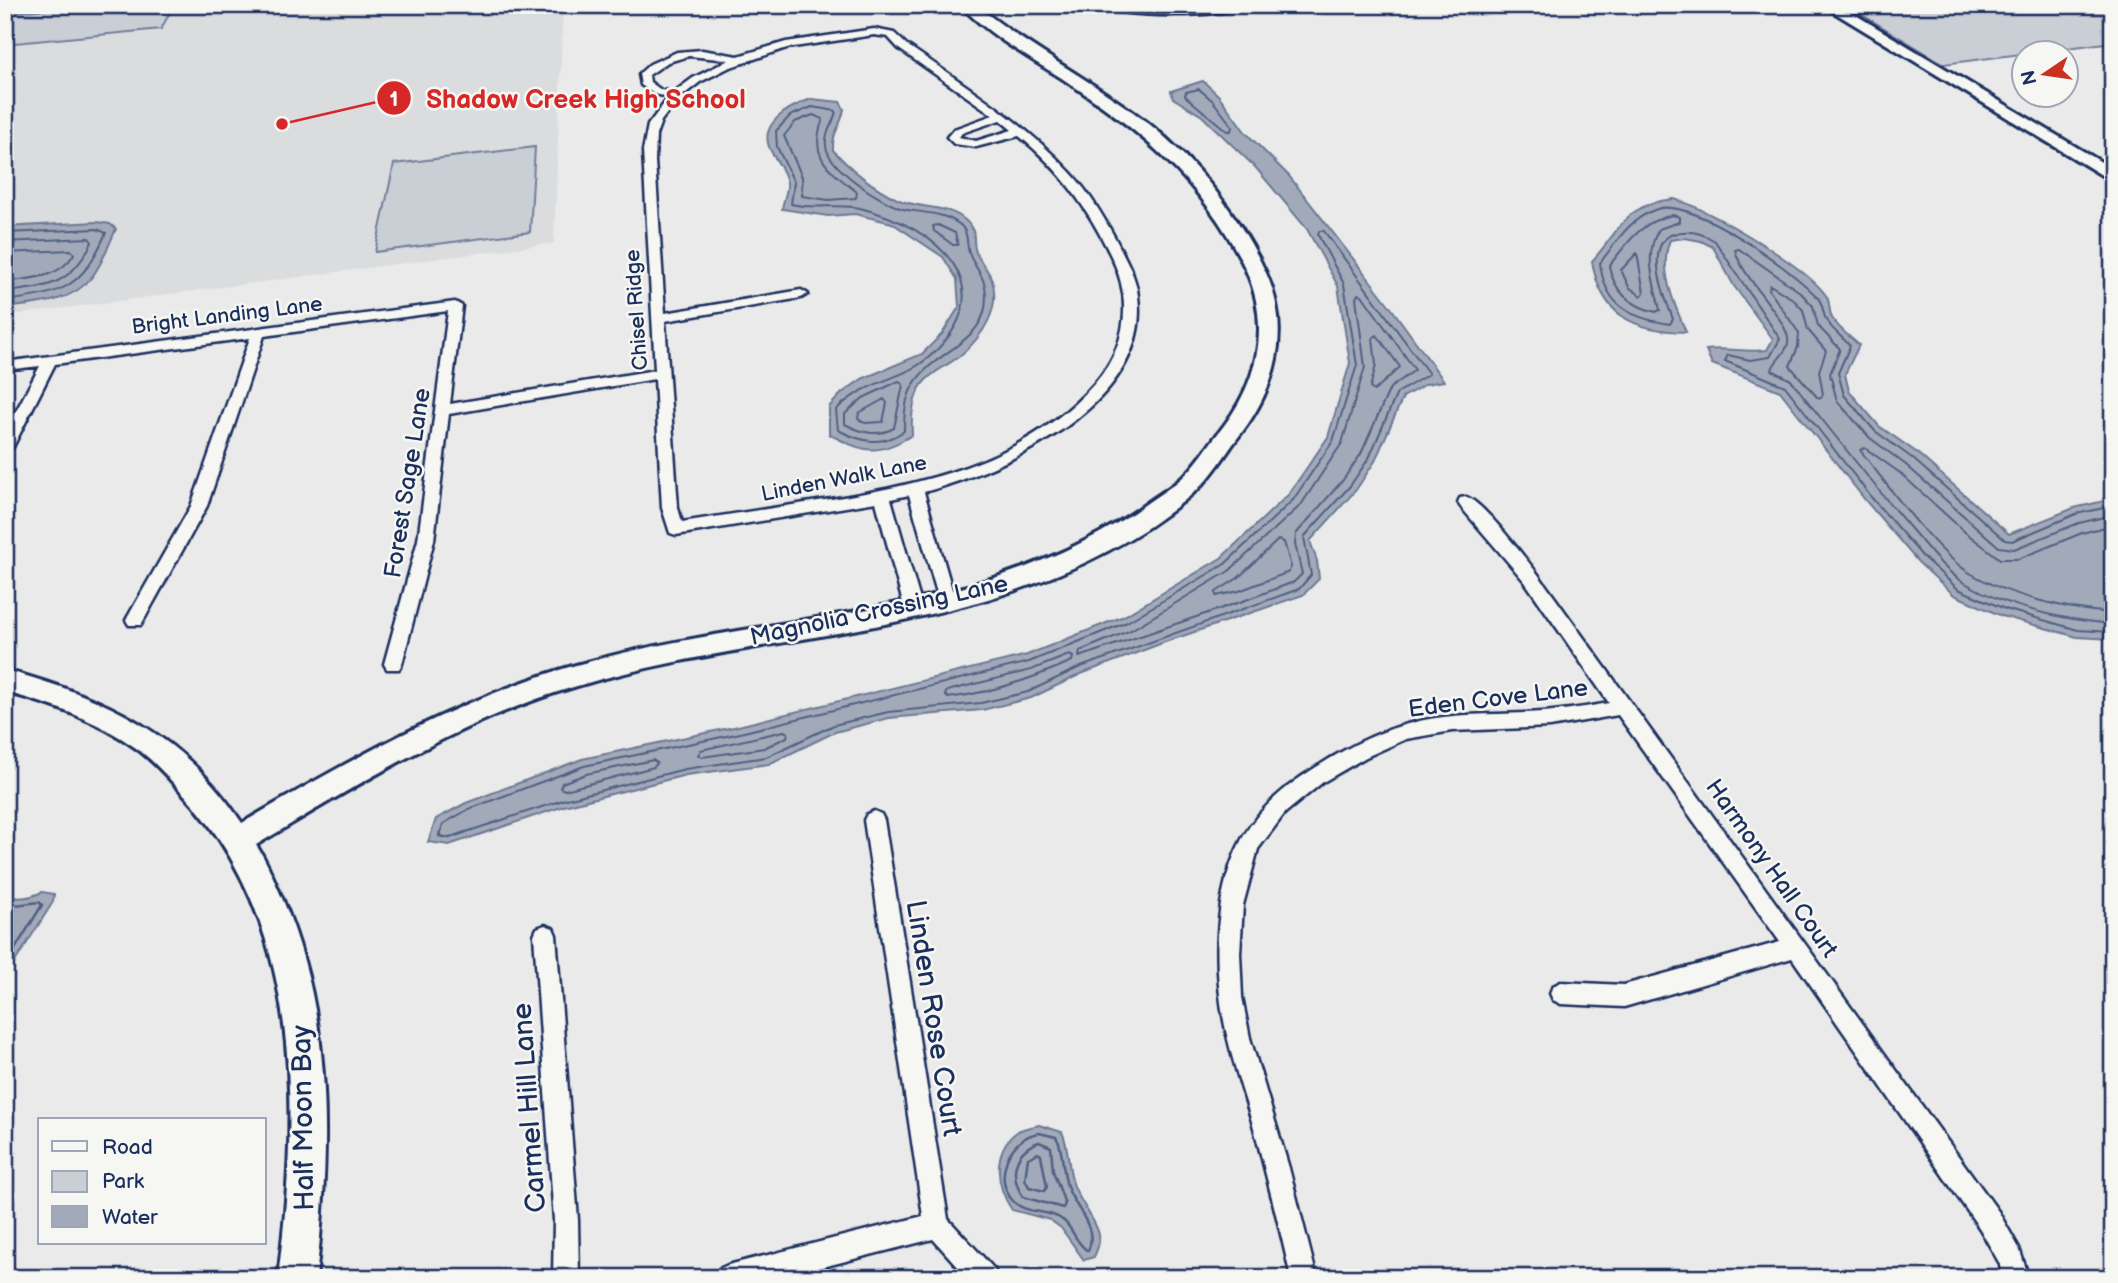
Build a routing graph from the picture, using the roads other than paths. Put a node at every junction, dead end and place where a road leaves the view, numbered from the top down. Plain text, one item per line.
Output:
1 (967, 5) edge
2 (1100, 5) edge
3 (1245, 5) edge
4 (1829, 5) edge
5 (1849, 5) edge
6 (1120, 10) junction
7 (1113, 22) dead end
8 (874, 32) joint
9 (739, 60) junction
10 (1936, 70) junction
11 (678, 96) junction
12 (999, 117) junction
13 (2051, 125) junction
14 (1019, 132) junction
15 (2113, 162) edge
16 (2113, 177) edge
17 (801, 294) dead end
18 (455, 306) joint
19 (657, 318) junction
20 (258, 333) junction
21 (50, 360) junction
22 (5, 366) edge
23 (662, 373) junction
24 (443, 410) junction
25 (5, 447) edge
26 (915, 489) junction
27 (882, 496) junction
28 (1466, 502) dead end
29 (676, 529) joint
30 (947, 600) junction
31 (913, 607) junction
32 (135, 620) dead end
33 (393, 664) dead end
34 (5, 681) edge
35 (1623, 707) junction
36 (874, 820) dead end
37 (240, 839) junction
38 (545, 935) dead end
39 (1796, 947) junction
40 (1561, 993) dead end
41 (937, 1225) junction
42 (2016, 1277) edge
43 (297, 1278) edge
44 (566, 1278) edge
45 (728, 1278) edge
46 (985, 1278) edge
47 (1304, 1278) edge

1 - 30 street, Magnolia Crossing Lane
2 - 6 street
3 - 6 street
4 - 10 street
5 - 13 street
6 - 7 street
8 - 9 street, Chisel Ridge
8 - 12 street, Linden Walk Lane
9 - 11 street, Chisel Ridge
9 - 11 street
10 - 13 street
10 - 16 street
11 - 19 street, Chisel Ridge
12 - 14 street, Linden Walk Lane
12 - 14 street
13 - 15 street
14 - 26 street, Linden Walk Lane
17 - 19 street
18 - 20 street, Bright Landing Lane
18 - 24 street, Forest Sage Lane
19 - 23 street, Chisel Ridge
20 - 21 street, Bright Landing Lane
20 - 32 street
21 - 22 street, Bright Landing Lane
21 - 25 street
23 - 24 street
23 - 29 street, Chisel Ridge
24 - 33 street, Forest Sage Lane
26 - 27 street, Linden Walk Lane
26 - 30 street
27 - 29 street, Linden Walk Lane
27 - 31 street
28 - 35 street, Harmony Hall Court
30 - 31 street, Magnolia Crossing Lane
31 - 37 street, Magnolia Crossing Lane
34 - 37 street, Half Moon Bay
35 - 39 street, Harmony Hall Court
35 - 47 street, Eden Cove Lane
36 - 41 street, Linden Rose Court
37 - 43 street, Half Moon Bay
38 - 44 street, Carmel Hill Lane
39 - 40 street
39 - 42 street, Harmony Hall Court
41 - 45 street
41 - 46 street

